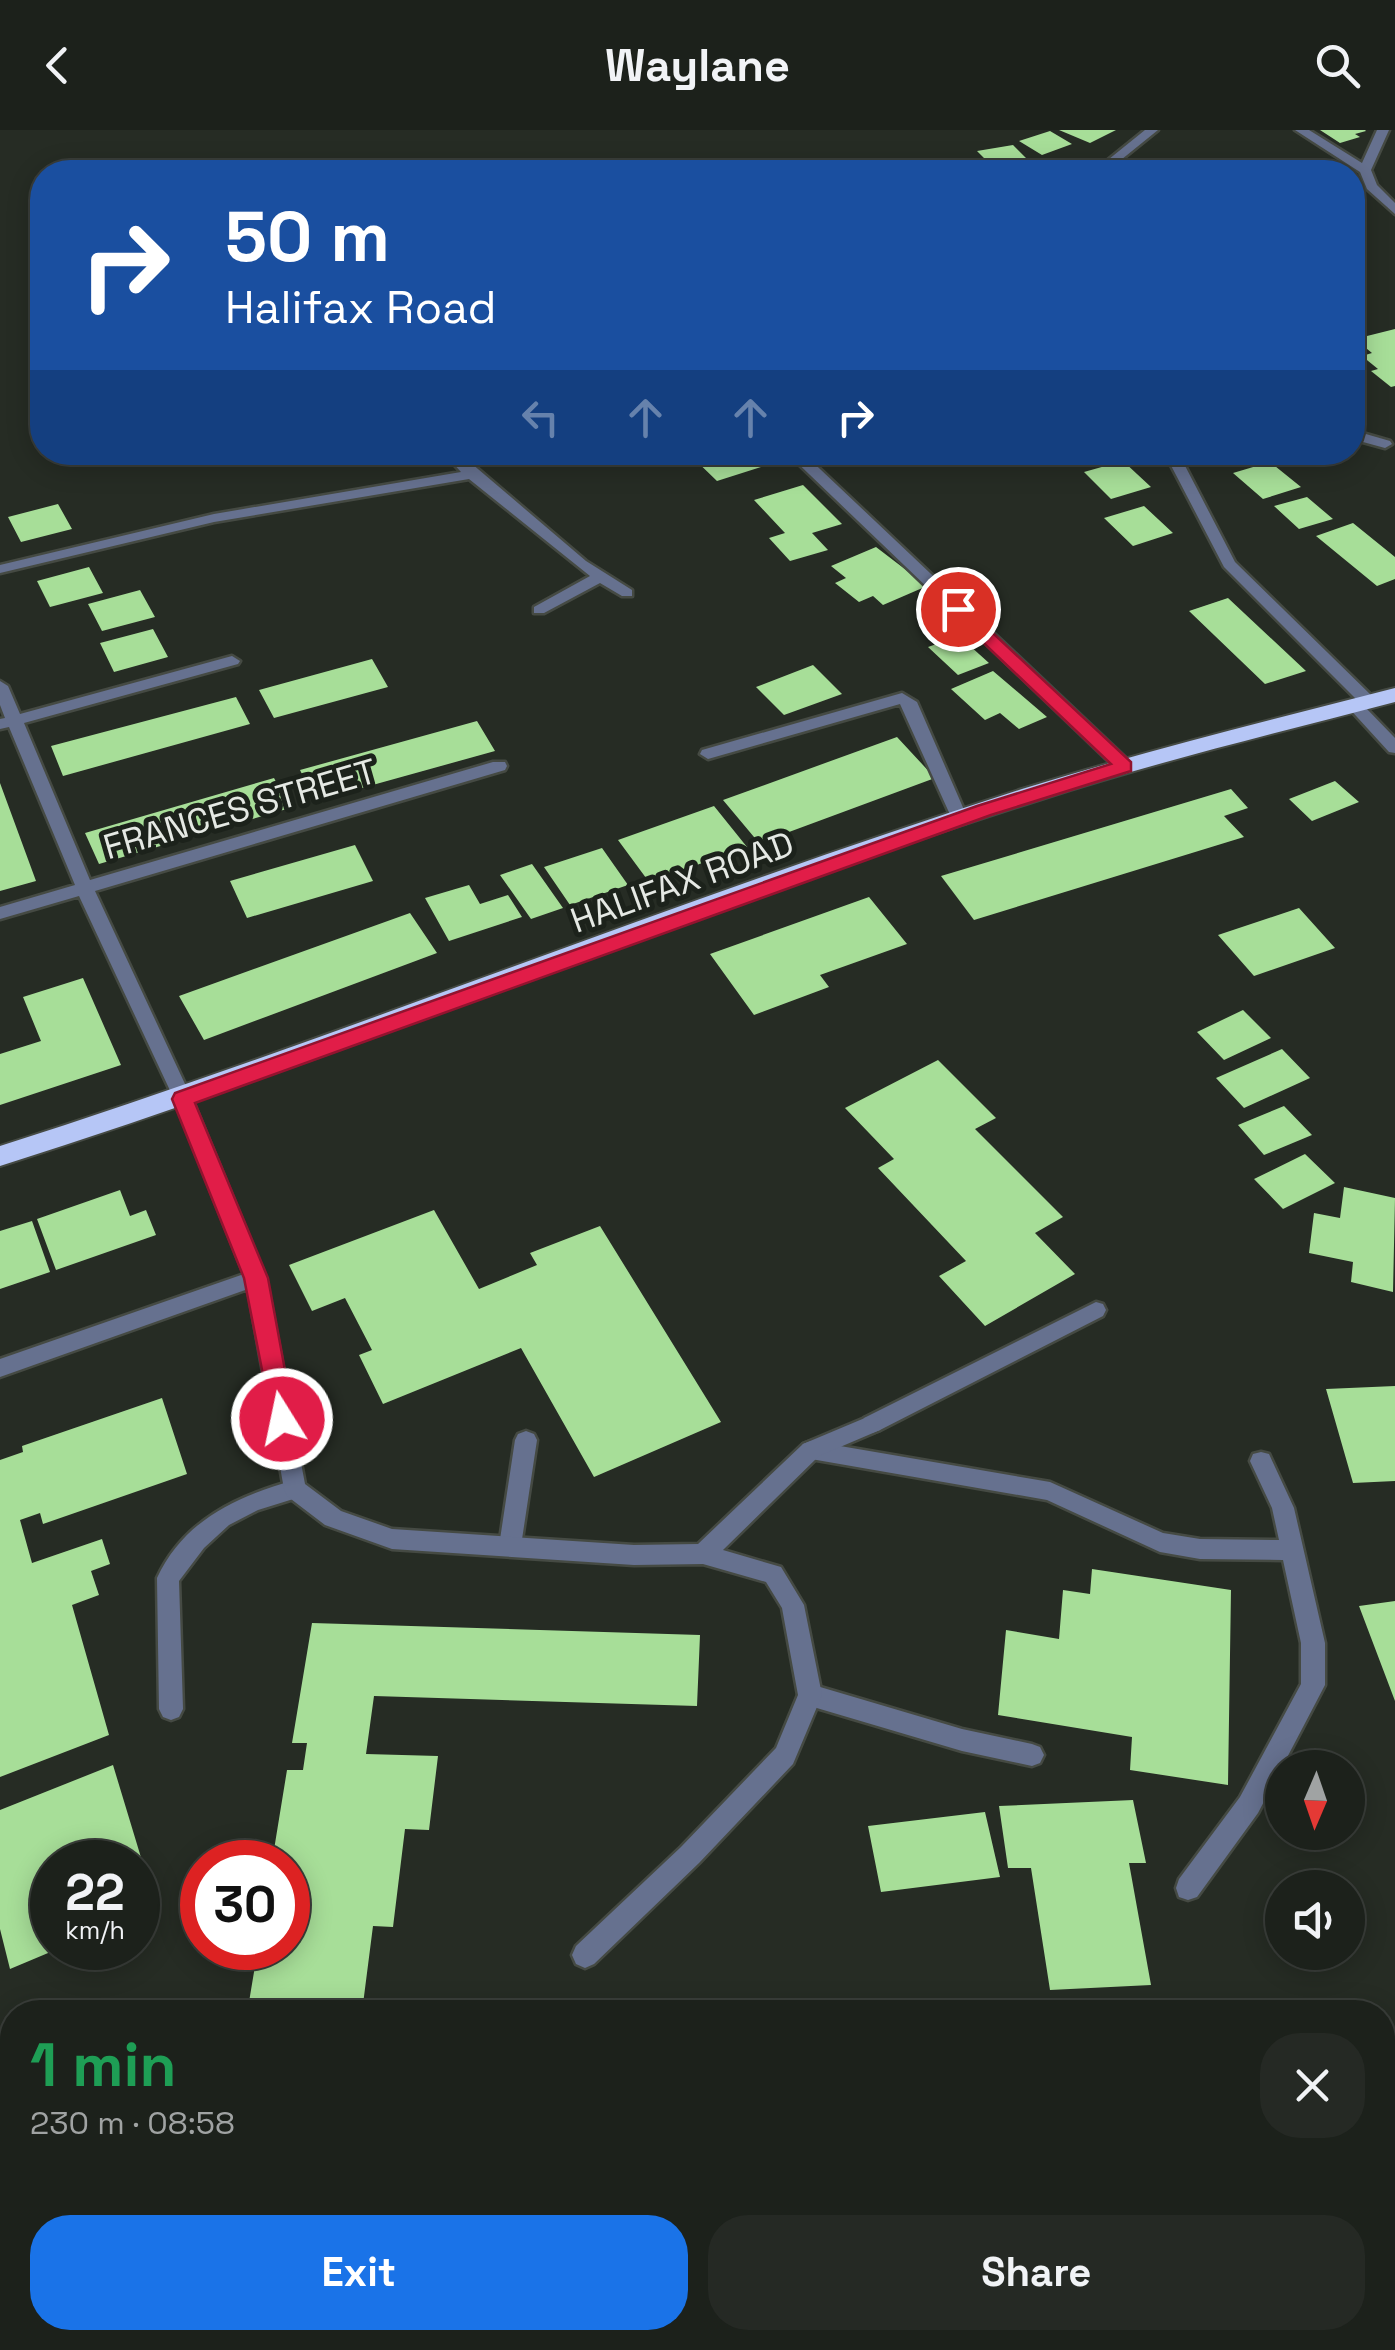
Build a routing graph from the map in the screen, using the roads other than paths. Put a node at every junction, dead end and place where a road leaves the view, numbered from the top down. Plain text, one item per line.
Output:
1 (1152, 130) edge
2 (1301, 130) edge
3 (1383, 130) edge
4 (1114, 160) edge
5 (1349, 160) edge
6 (1365, 170) joint
7 (1395, 210) edge
8 (1365, 438) edge
9 (1385, 444) dead end
10 (463, 465) edge
11 (807, 465) edge
12 (1178, 465) edge
13 (472, 474) junction
14 (0, 569) edge
15 (600, 576) junction
16 (628, 592) dead end
17 (539, 610) dead end
18 (232, 661) dead end
19 (0, 686) edge
20 (1395, 695) edge
21 (1362, 704) junction
22 (7, 722) edge
23 (1395, 748) edge
24 (708, 754) dead end
25 (498, 766) dead end
26 (1124, 766) junction
27 (960, 819) junction
28 (86, 888) junction
29 (0, 913) edge
30 (183, 1099) junction
31 (0, 1156) edge
32 (256, 1278) junction
33 (1096, 1310) dead end
34 (0, 1368) edge
35 (526, 1440) dead end
36 (811, 1450) junction
37 (1261, 1460) dead end
38 (295, 1489) junction
39 (510, 1546) junction
40 (1292, 1550) junction
41 (703, 1554) junction
42 (810, 1695) junction
43 (171, 1710) dead end
44 (1032, 1755) dead end
45 (1188, 1888) dead end
46 (585, 1955) dead end

1 - 4 street
2 - 5 street
3 - 6 street
6 - 7 street
8 - 9 street
10 - 13 street
11 - 26 street
12 - 21 street
13 - 14 street
13 - 15 street
15 - 16 street
15 - 17 street
18 - 22 street
19 - 22 street
20 - 21 highway, HALIFAX ROAD
21 - 23 street
21 - 26 highway, HALIFAX ROAD
22 - 28 street
24 - 27 street
25 - 28 street, FRANCES STREET
26 - 27 highway, HALIFAX ROAD
27 - 30 highway, HALIFAX ROAD
28 - 29 street, FRANCES STREET
28 - 30 street
30 - 31 highway, HALIFAX ROAD
30 - 32 street
32 - 34 street
32 - 38 street
33 - 36 street
35 - 39 street
36 - 40 street
36 - 41 street
37 - 40 street
38 - 39 street
38 - 43 street
39 - 41 street
40 - 45 street
41 - 42 street
42 - 44 street
42 - 46 street

